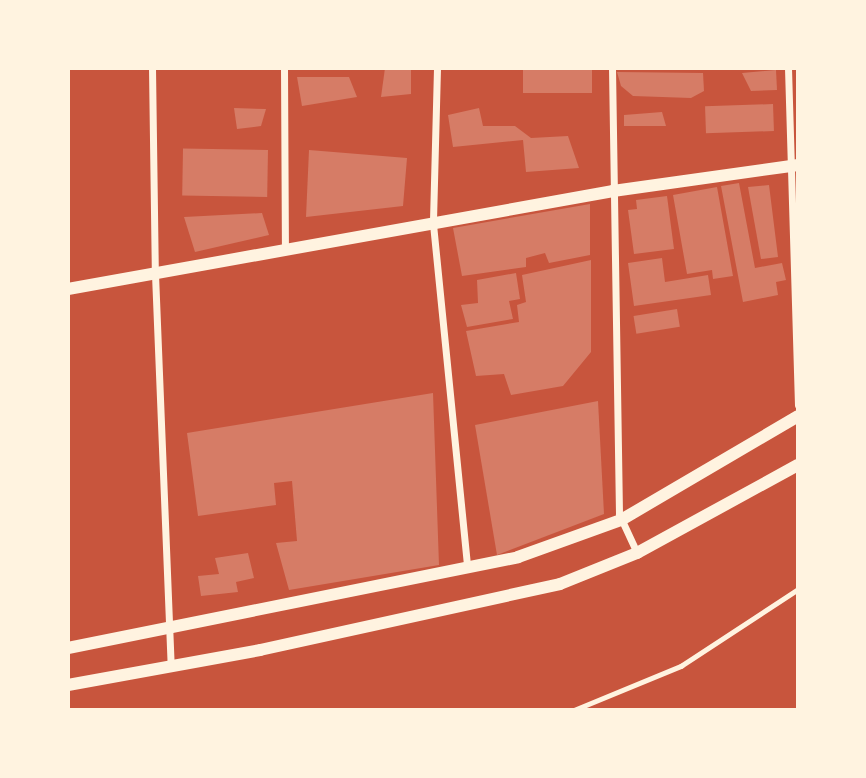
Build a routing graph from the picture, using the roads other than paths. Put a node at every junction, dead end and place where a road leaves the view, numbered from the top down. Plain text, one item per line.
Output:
1 (152, 68) edge
2 (285, 68) edge
3 (437, 68) edge
4 (612, 68) edge
5 (788, 68) edge
6 (793, 166) edge
7 (613, 191) junction
8 (433, 223) junction
9 (285, 250) junction
10 (155, 274) junction
11 (68, 289) edge
12 (798, 405) edge
13 (798, 416) edge
14 (798, 465) edge
15 (621, 520) junction
16 (637, 553) junction
17 (467, 567) junction
18 (168, 626) junction
19 (68, 648) edge
20 (172, 664) junction
21 (68, 685) edge

1 - 10 street
2 - 9 street
3 - 8 street
4 - 7 street
5 - 6 street
6 - 7 street
6 - 12 street
7 - 8 street
7 - 15 street
8 - 9 street
8 - 17 street
9 - 10 street
10 - 11 street
10 - 18 street
13 - 15 street
14 - 16 street
15 - 16 street
15 - 17 street
16 - 20 street
17 - 18 street
18 - 19 street
18 - 20 street
20 - 21 street

